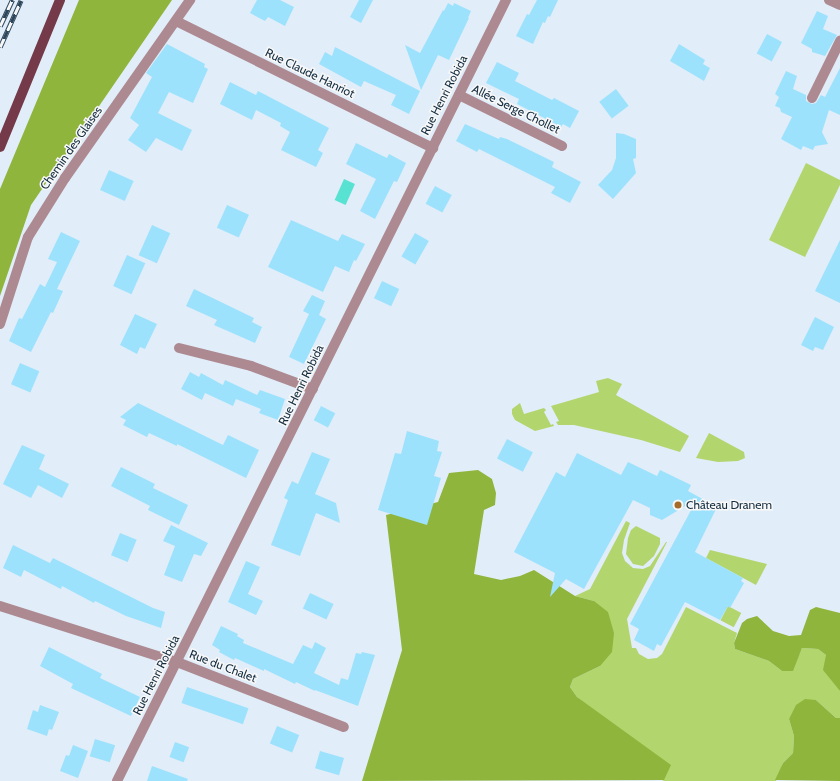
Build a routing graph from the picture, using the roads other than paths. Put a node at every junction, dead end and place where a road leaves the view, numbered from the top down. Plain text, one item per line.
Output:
1 (60, 0) edge
2 (190, 0) edge
3 (506, 0) edge
4 (830, 0) edge
5 (840, 5) edge
6 (176, 21) junction
7 (840, 41) edge
8 (459, 95) junction
9 (812, 98) dead end
10 (562, 146) dead end
11 (0, 147) edge
12 (432, 148) junction
13 (0, 324) edge
14 (179, 348) dead end
15 (314, 389) junction
16 (0, 606) edge
17 (176, 662) junction
18 (344, 727) dead end
19 (117, 781) edge

1 - 11 main road
2 - 6 street, Chemin des Glaises
3 - 8 street, Rue Henri Robida
4 - 5 street
6 - 12 street, Rue Claude Hanriot
6 - 13 street, Chemin des Glaises
7 - 9 street
8 - 10 street, Allée Serge Chollet
8 - 12 street, Rue Henri Robida
12 - 15 street, Rue Henri Robida
14 - 15 street
15 - 17 street, Rue Henri Robida
16 - 17 street, Rue du Chalet
17 - 18 street, Rue du Chalet
17 - 19 street, Rue Henri Robida

